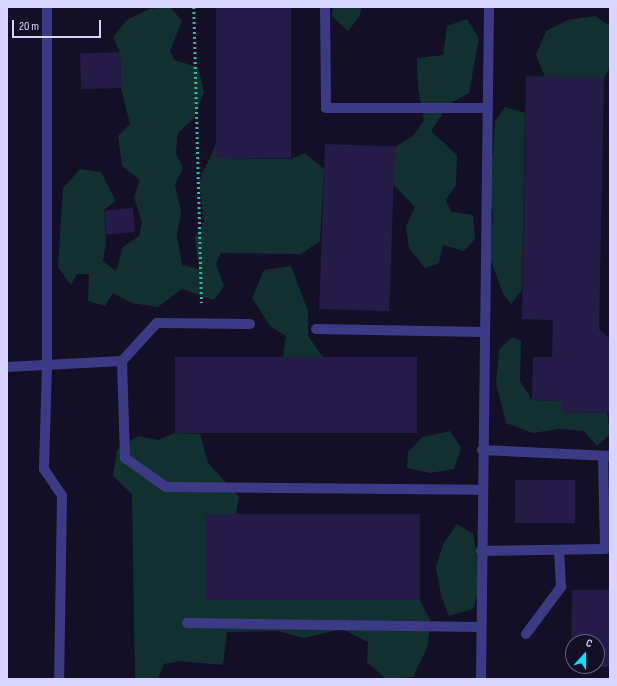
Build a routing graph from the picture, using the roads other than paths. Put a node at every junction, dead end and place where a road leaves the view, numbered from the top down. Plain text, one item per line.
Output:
1 (47, 7) edge
2 (325, 7) edge
3 (489, 7) edge
4 (486, 108) junction
5 (250, 324) dead end
6 (316, 329) dead end
7 (483, 332) junction
8 (122, 361) junction
9 (47, 366) junction
10 (7, 367) edge
11 (482, 450) junction
12 (606, 456) edge
13 (482, 490) junction
14 (559, 550) junction
15 (481, 551) junction
16 (187, 623) dead end
17 (481, 627) junction
18 (526, 634) dead end
19 (59, 679) edge
20 (481, 679) edge

1 - 9 lane
2 - 4 lane
3 - 4 lane
4 - 7 lane
5 - 8 lane
6 - 7 lane
7 - 11 lane
8 - 9 lane
8 - 13 lane
9 - 10 lane
9 - 19 lane
11 - 12 lane
11 - 13 lane
12 - 14 lane
13 - 15 lane
14 - 15 lane
14 - 18 lane
15 - 17 lane
16 - 17 lane
17 - 20 lane

